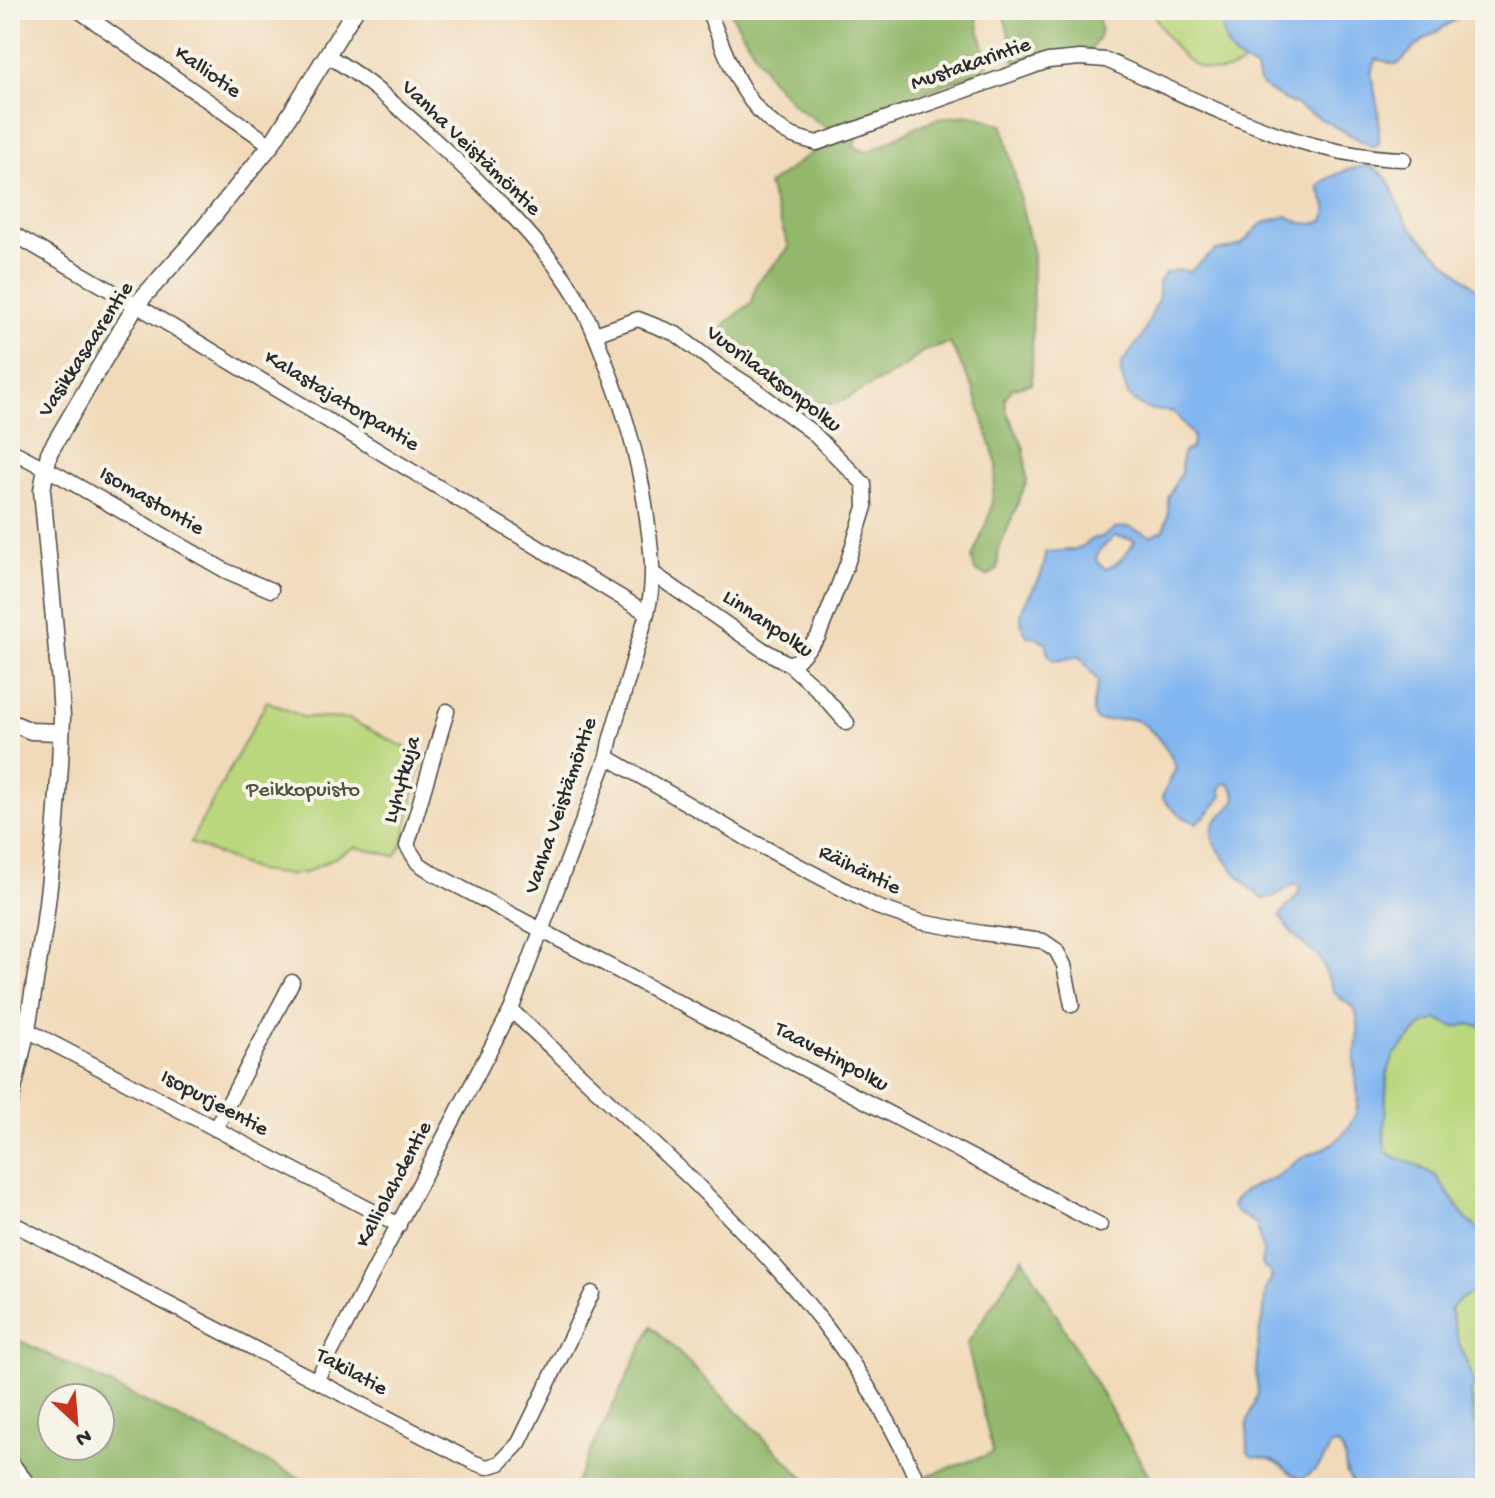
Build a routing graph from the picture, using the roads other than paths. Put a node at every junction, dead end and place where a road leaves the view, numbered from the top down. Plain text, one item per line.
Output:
1 (355, 10) edge
2 (708, 10) edge
3 (85, 12) edge
4 (328, 56) junction
5 (271, 145) junction
6 (1404, 159) dead end
7 (10, 232) edge
8 (136, 305) junction
9 (595, 334) junction
10 (10, 450) edge
11 (46, 468) junction
12 (654, 574) junction
13 (271, 590) dead end
14 (647, 613) junction
15 (789, 664) junction
16 (447, 711) dead end
17 (10, 722) edge
18 (847, 723) dead end
19 (61, 732) junction
20 (607, 757) junction
21 (542, 930) junction
22 (292, 982) dead end
23 (1072, 1005) dead end
24 (511, 1010) junction
25 (10, 1021) edge
26 (27, 1029) junction
27 (10, 1103) edge
28 (215, 1129) junction
29 (10, 1222) edge
30 (399, 1225) junction
31 (1100, 1225) dead end
32 (592, 1293) dead end
33 (317, 1379) junction
34 (10, 1461) edge
35 (31, 1488) edge
36 (920, 1488) edge

1 - 4 street
2 - 6 street, Mustakarintie
3 - 5 street, Kalliotie
4 - 5 street, Vasikkasaarentie
4 - 9 street, Vanha Veistämöntie
5 - 8 street, Vasikkasaarentie
7 - 8 street, Kalastajatorpantie
8 - 11 street, Vasikkasaarentie
8 - 14 street, Kalastajatorpantie
9 - 12 street, Vanha Veistämöntie
9 - 15 street, Vuorilaaksonpolku
10 - 11 street, Isomastontie
11 - 13 street, Isomastontie
11 - 19 street, Vasikkasaarentie
12 - 14 street, Vanha Veistämöntie
12 - 15 street, Linnanpolku
14 - 20 street, Vanha Veistämöntie
15 - 18 street, Linnanpolku
16 - 21 street, Lyhytkuja
17 - 19 street
19 - 26 street, Vasikkasaarentie
20 - 21 street, Vanha Veistämöntie
20 - 23 street, Räihäntie
21 - 24 street, Vanha Veistämöntie
21 - 31 street, Taavetinpolku
22 - 28 street
24 - 30 street, Kalliolahdentie
24 - 36 street
25 - 26 street, Isopurjeentie
26 - 27 street, Vasikkasaarentie
26 - 28 street, Isopurjeentie
28 - 30 street, Isopurjeentie
29 - 33 street, Takilatie
30 - 33 street, Kalliolahdentie
32 - 33 street, Takilatie
34 - 35 street

